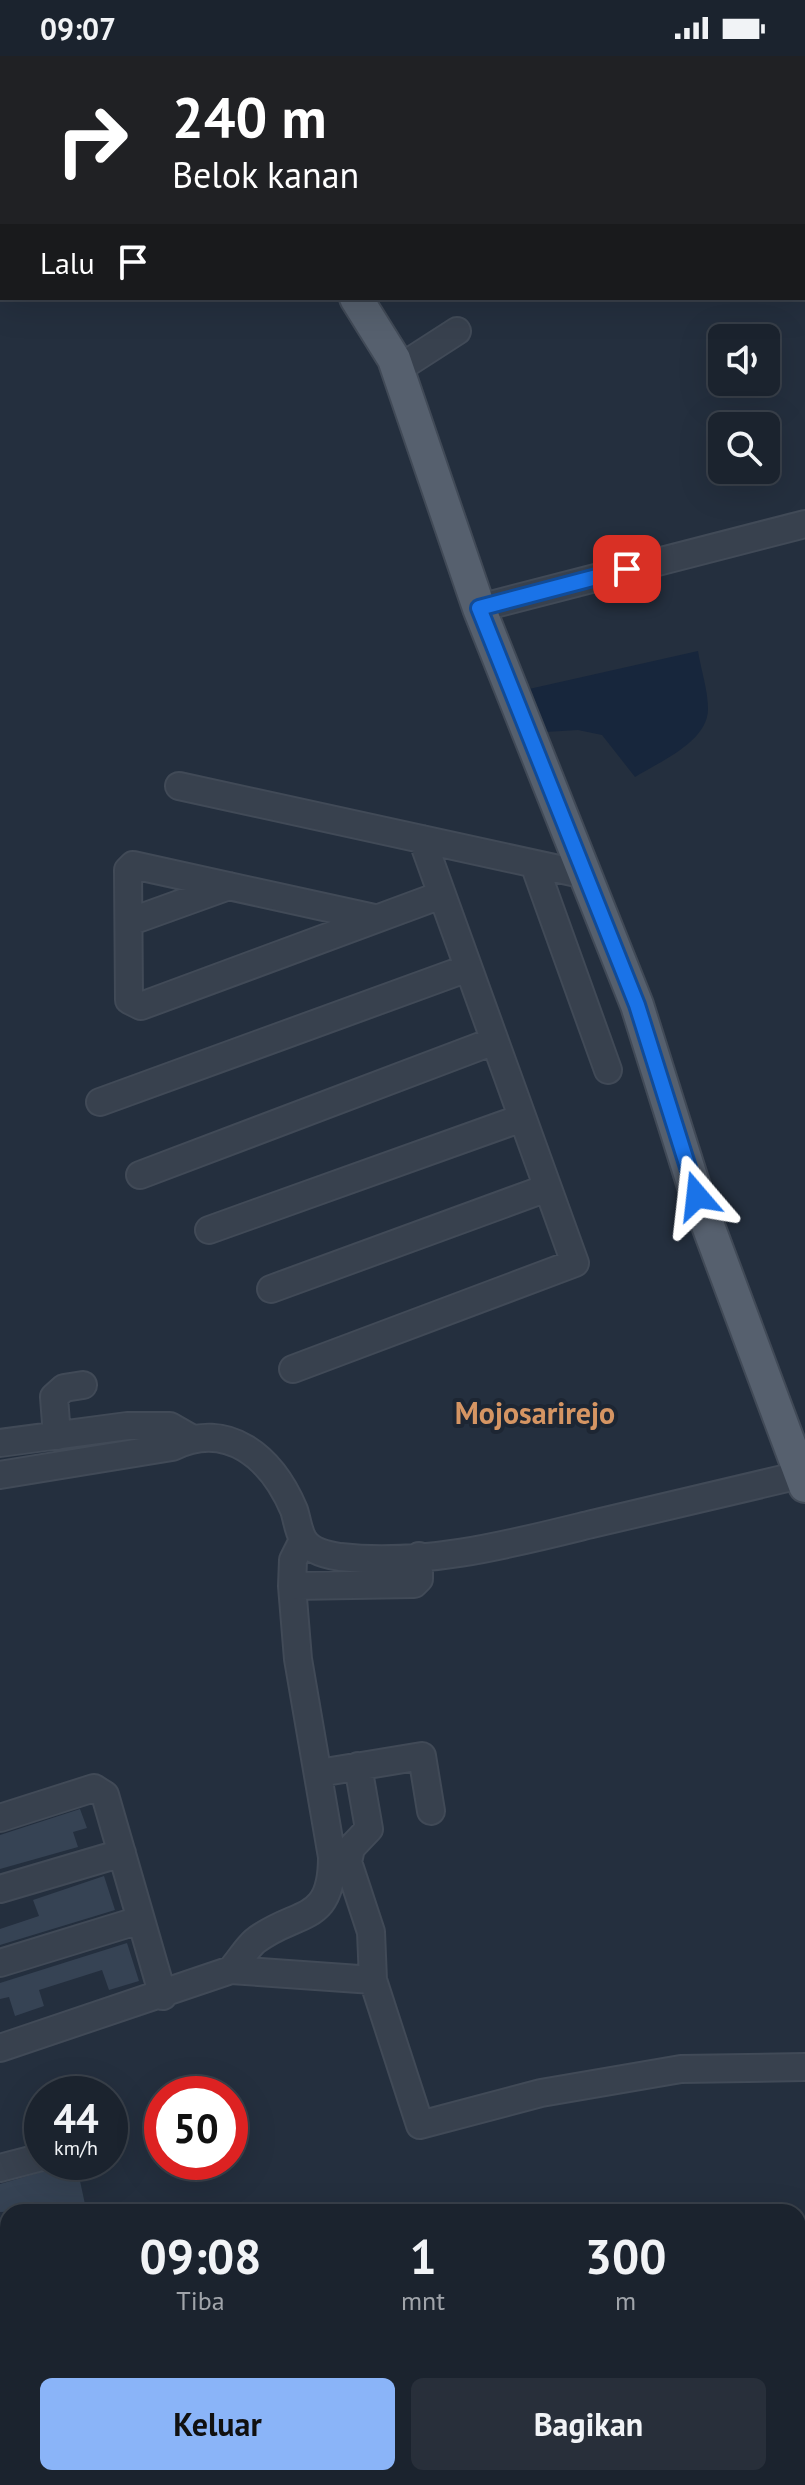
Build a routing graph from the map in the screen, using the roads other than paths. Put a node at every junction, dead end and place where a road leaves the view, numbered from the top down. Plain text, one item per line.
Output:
1 (357, 300) edge
2 (457, 331) dead end
3 (398, 369) junction
4 (805, 524) edge
5 (479, 608) junction
6 (179, 786) dead end
7 (422, 839) junction
8 (534, 864) junction
9 (586, 875) junction
10 (229, 886) junction
11 (441, 895) junction
12 (374, 918) junction
13 (129, 922) junction
14 (468, 968) junction
15 (494, 1041) junction
16 (608, 1070) dead end
17 (100, 1102) dead end
18 (522, 1118) junction
19 (140, 1175) dead end
20 (547, 1188) junction
21 (209, 1230) dead end
22 (271, 1289) dead end
23 (293, 1369) dead end
24 (83, 1385) dead end
25 (57, 1436) junction
26 (191, 1438) junction
27 (0, 1443) edge
28 (0, 1475) edge
29 (802, 1480) edge
30 (303, 1540) junction
31 (419, 1556) junction
32 (292, 1586) junction
33 (358, 1766) junction
34 (319, 1773) junction
35 (431, 1811) dead end
36 (0, 1818) edge
37 (122, 1853) junction
38 (0, 1889) edge
39 (344, 1889) junction
40 (140, 1920) junction
41 (0, 1963) edge
42 (231, 1970) junction
43 (373, 1980) junction
44 (163, 1996) junction
45 (0, 2048) edge
46 (805, 2067) edge
47 (24, 2162) edge
48 (0, 2168) edge

1 - 3 main road
2 - 3 street
3 - 5 main road
4 - 5 street
5 - 9 main road
6 - 7 street
7 - 8 street
7 - 11 street
8 - 9 street
8 - 16 street
9 - 29 main road
10 - 12 street
10 - 13 street
10 - 13 street
11 - 12 street
11 - 14 street
12 - 13 street
14 - 15 street
14 - 17 street
15 - 18 street
15 - 19 street
18 - 20 street
18 - 21 street
20 - 22 street
20 - 23 street
24 - 25 street
25 - 26 street
25 - 27 street
26 - 28 street
26 - 30 street
29 - 31 street
30 - 31 street
30 - 32 street
31 - 32 street
32 - 34 street
33 - 34 street
33 - 35 street
33 - 39 street
34 - 39 street
36 - 37 street
37 - 38 street
37 - 40 street
39 - 42 street
39 - 43 street
40 - 41 street
40 - 44 street
42 - 43 street
42 - 44 street
43 - 46 street
44 - 45 street
47 - 48 street

